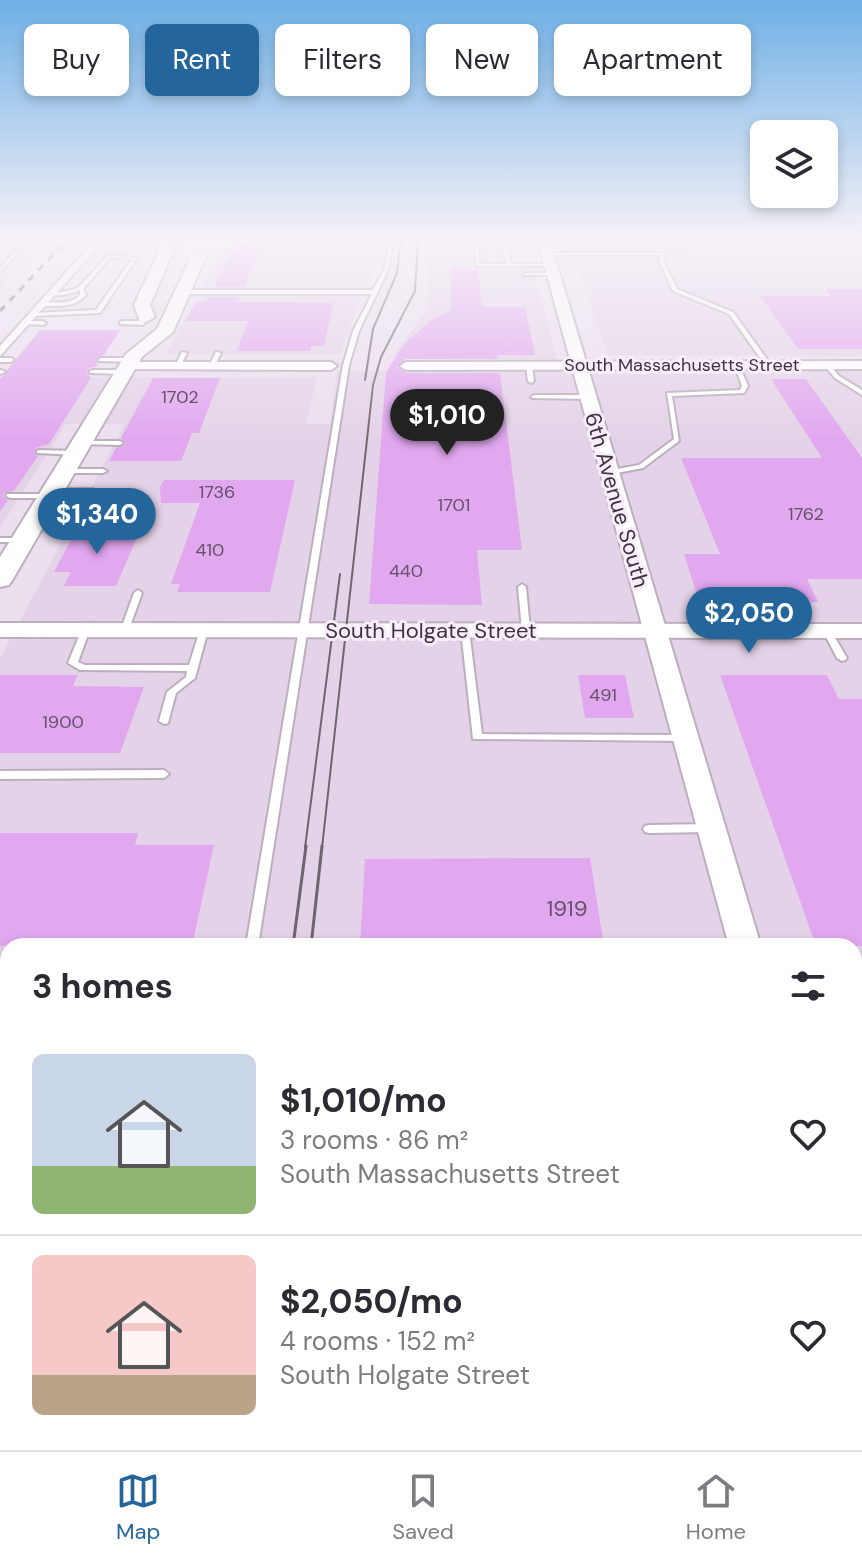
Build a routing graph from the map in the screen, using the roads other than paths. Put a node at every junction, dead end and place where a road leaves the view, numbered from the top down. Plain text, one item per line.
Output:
1 (43, 306) edge
2 (73, 306) edge
3 (102, 306) edge
4 (157, 306) edge
5 (162, 306) edge
6 (170, 306) edge
7 (369, 306) edge
8 (562, 306) edge
9 (713, 306) edge
10 (71, 314) junction
11 (31, 319) junction
12 (154, 322) junction
13 (43, 323) dead end
14 (122, 323) dead end
15 (0, 353) edge
16 (184, 353) dead end
17 (218, 353) dead end
18 (0, 360) edge
19 (11, 360) dead end
20 (101, 360) dead end
21 (130, 363) junction
22 (736, 365) junction
23 (768, 365) junction
24 (827, 365) junction
25 (862, 365) edge
26 (178, 366) junction
27 (212, 366) junction
28 (331, 366) dead end
29 (406, 366) dead end
30 (529, 366) junction
31 (579, 366) junction
32 (92, 372) dead end
33 (531, 381) dead end
34 (862, 393) edge
35 (534, 397) dead end
36 (588, 397) junction
37 (120, 443) dead end
38 (39, 452) dead end
39 (73, 456) junction
40 (103, 471) dead end
41 (609, 473) junction
42 (93, 491) dead end
43 (10, 496) dead end
44 (47, 500) junction
45 (82, 515) dead end
46 (11, 540) edge
47 (0, 579) edge
48 (522, 587) dead end
49 (138, 593) dead end
50 (86, 629) junction
51 (125, 629) junction
52 (0, 630) edge
53 (204, 630) junction
54 (304, 630) junction
55 (465, 630) junction
56 (526, 630) junction
57 (654, 631) junction
58 (827, 631) junction
59 (862, 631) edge
60 (842, 658) dead end
61 (193, 668) junction
62 (164, 721) dead end
63 (686, 738) junction
64 (164, 774) dead end
65 (0, 775) edge
66 (712, 828) junction
67 (649, 829) dead end
68 (253, 938) edge
69 (743, 938) edge

1 - 11 street
2 - 10 lane
3 - 10 lane
4 - 12 main road
5 - 12 main road
6 - 12 main road
7 - 54 lane
8 - 31 street, 6th Avenue South
9 - 23 lane
10 - 11 lane
11 - 13 lane
11 - 15 street
12 - 14 lane
12 - 21 main road
16 - 26 lane
17 - 27 lane
18 - 19 lane
20 - 21 lane
21 - 26 street
21 - 32 lane
21 - 39 main road
22 - 23 street, South Massachusetts Street
22 - 31 street, South Massachusetts Street
22 - 41 lane
23 - 24 street, South Massachusetts Street
24 - 25 street, South Massachusetts Street
24 - 34 lane
26 - 27 street
27 - 28 street
29 - 30 street, South Massachusetts Street
30 - 31 street, South Massachusetts Street
30 - 33 lane
31 - 36 street, 6th Avenue South
35 - 36 lane
36 - 41 street, 6th Avenue South
37 - 39 lane
38 - 39 lane
39 - 40 lane
39 - 44 main road
41 - 57 street, 6th Avenue South
42 - 44 lane
43 - 44 lane
44 - 45 lane
44 - 46 main road
46 - 47 main road
48 - 56 lane
49 - 51 lane
50 - 51 main road, South Holgate Street
50 - 52 main road, South Holgate Street
50 - 61 lane
51 - 53 main road, South Holgate Street
53 - 54 main road, South Holgate Street
53 - 61 lane
54 - 55 main road, South Holgate Street
54 - 68 lane
55 - 56 main road, South Holgate Street
55 - 63 lane
56 - 57 main road, South Holgate Street
57 - 58 main road, South Holgate Street
57 - 63 street, 6th Avenue South
58 - 59 main road, South Holgate Street
58 - 60 lane
61 - 62 lane
63 - 66 street, 6th Avenue South
64 - 65 lane
66 - 67 lane
66 - 69 street, 6th Avenue South

